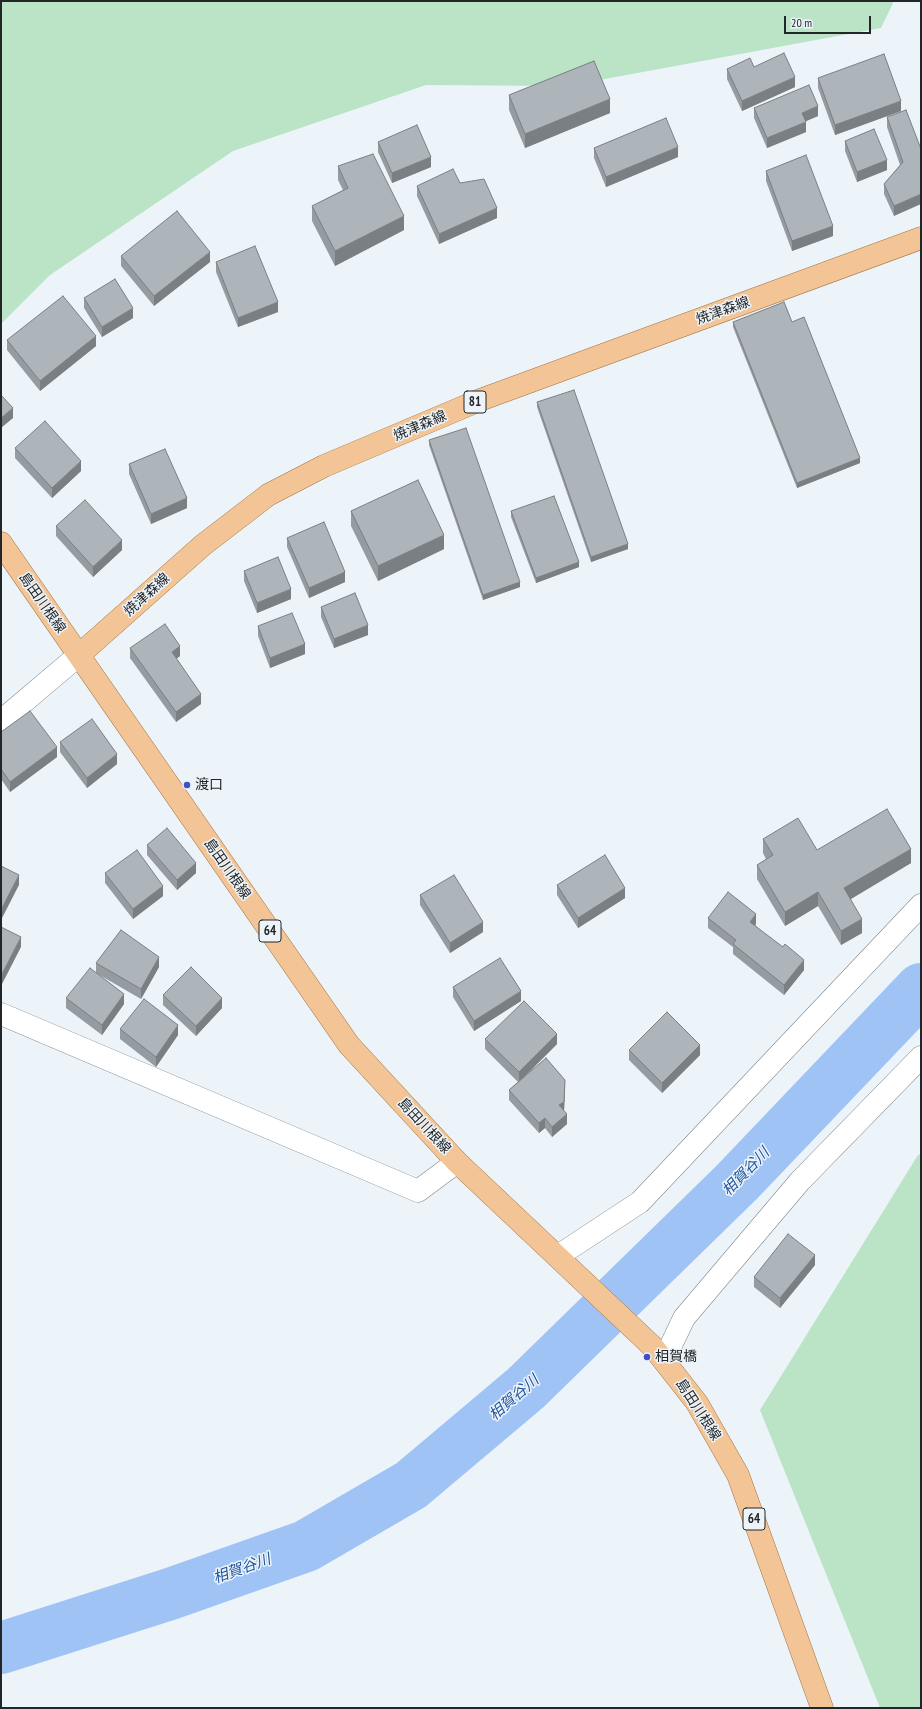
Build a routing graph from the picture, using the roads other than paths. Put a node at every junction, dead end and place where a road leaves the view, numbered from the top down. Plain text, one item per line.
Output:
1 (921, 238) edge
2 (1, 543) edge
3 (79, 656) junction
4 (1, 721) edge
5 (921, 905) edge
6 (1, 1014) edge
7 (921, 1057) edge
8 (457, 1162) junction
9 (558, 1256) junction
10 (659, 1354) junction
11 (822, 1708) edge

1 - 3 main road, 焼津森線 / 81
2 - 3 main road, 島田川根線 / 64
3 - 4 street
3 - 8 main road, 島田川根線 / 64
5 - 9 street
6 - 8 street
7 - 10 street
8 - 9 main road, 島田川根線 / 64
9 - 10 main road, 島田川根線 / 64
10 - 11 main road, 島田川根線 / 64

